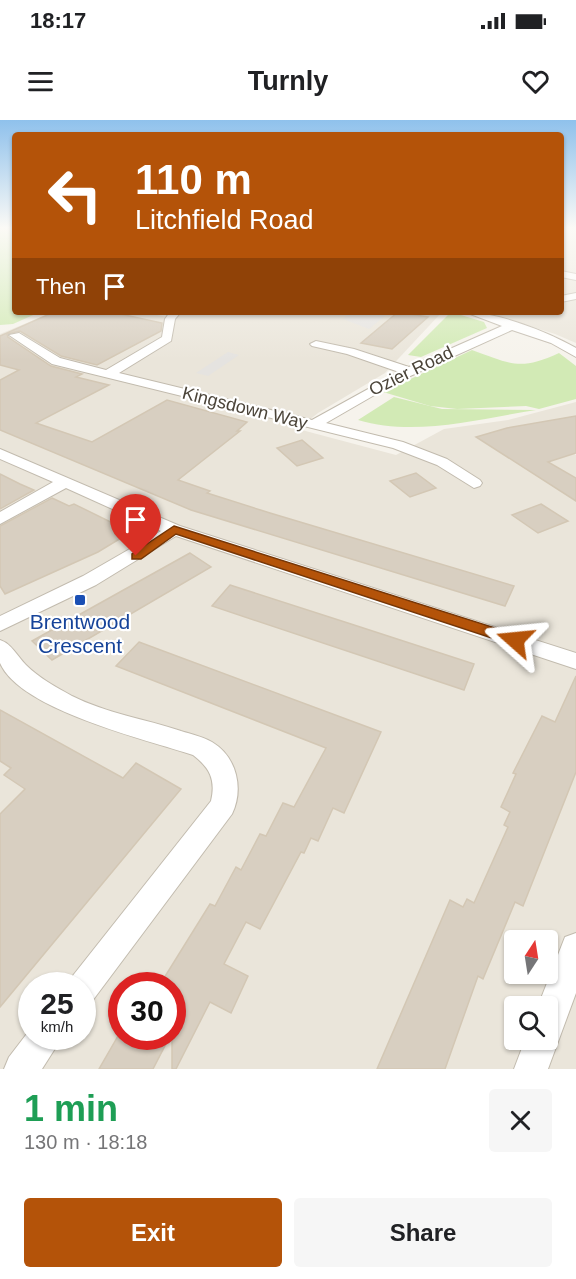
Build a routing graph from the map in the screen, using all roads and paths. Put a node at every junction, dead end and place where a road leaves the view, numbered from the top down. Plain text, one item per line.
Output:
1 (173, 315) edge
2 (479, 315) edge
3 (502, 315) edge
4 (491, 319) junction
5 (512, 326) junction
6 (15, 335) dead end
7 (316, 344) dead end
8 (576, 353) edge
9 (408, 371) junction
10 (108, 374) junction
11 (313, 425) junction
12 (0, 453) edge
13 (66, 482) junction
14 (474, 483) dead end
15 (0, 519) edge
16 (174, 530) junction
17 (0, 624) edge
18 (0, 648) edge
19 (576, 661) edge
20 (576, 948) edge
21 (95, 972) edge
22 (558, 998) edge
23 (35, 1050) edge
24 (538, 1050) edge
25 (21, 1069) edge
26 (531, 1069) edge

1 - 10 street
2 - 4 street
3 - 4 street
4 - 5 street
5 - 8 street
5 - 9 street, Ozier Road
6 - 10 street, Kingsdown Way
7 - 9 street
9 - 11 street, Ozier Road
10 - 11 street, Kingsdown Way
11 - 14 street, Kingsdown Way
12 - 13 street
13 - 15 street
13 - 16 street
16 - 17 street
16 - 19 street
18 - 21 street
20 - 22 street
23 - 25 street
24 - 26 street

